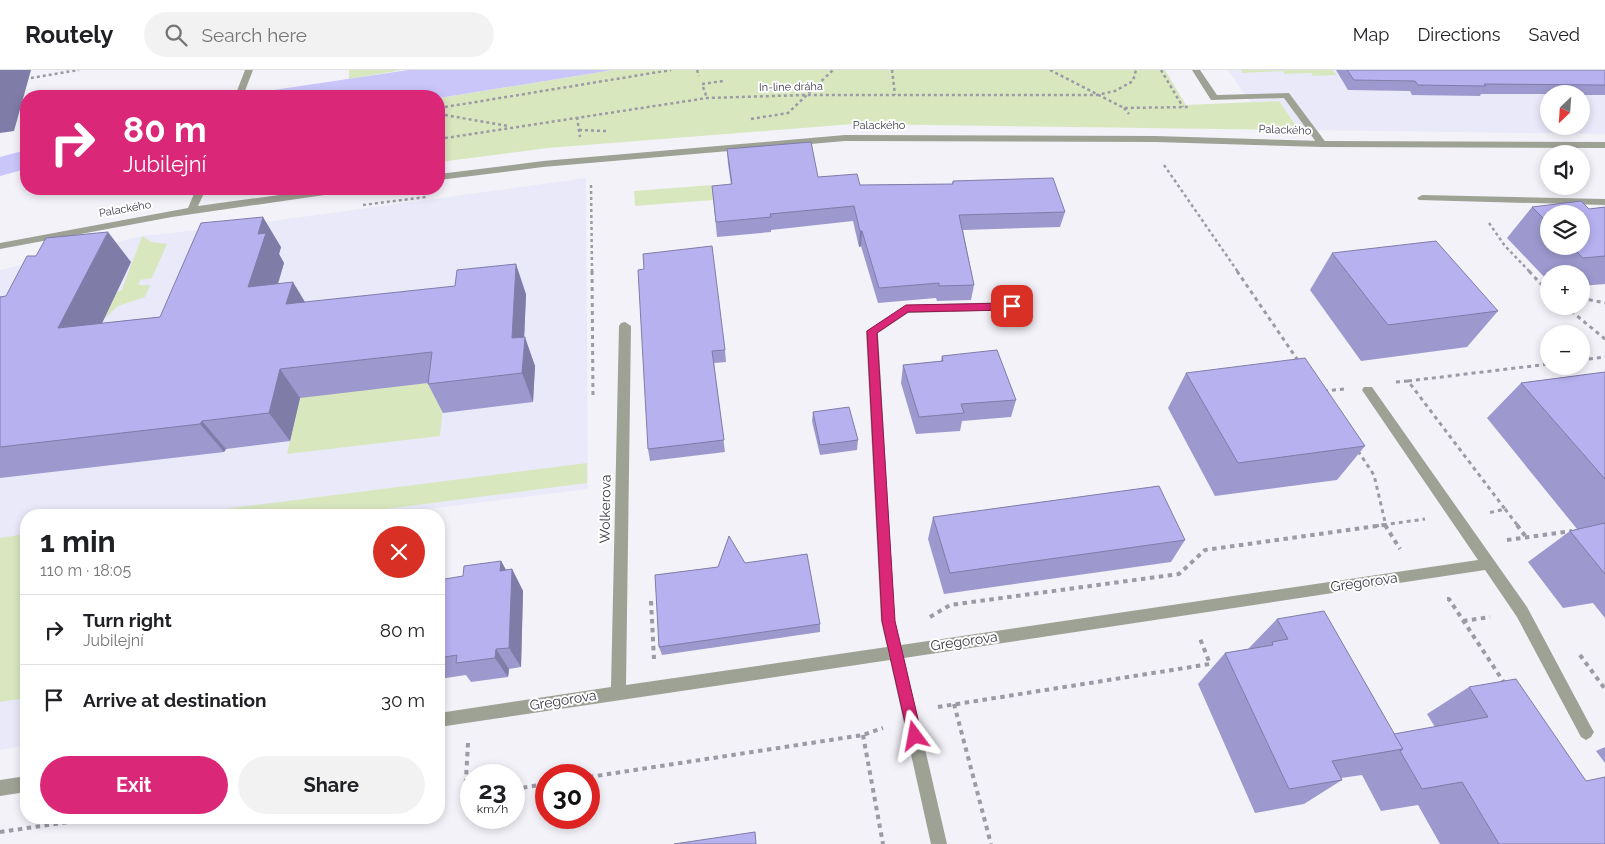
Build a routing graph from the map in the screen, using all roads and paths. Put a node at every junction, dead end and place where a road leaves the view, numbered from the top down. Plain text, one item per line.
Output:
1 (79, 70) edge
2 (250, 70) edge
3 (671, 70) edge
4 (697, 70) edge
5 (833, 70) edge
6 (892, 70) edge
7 (1050, 70) edge
8 (1136, 70) edge
9 (1161, 70) edge
10 (1196, 70) edge
11 (699, 76) dead end
12 (18, 81) dead end
13 (723, 81) dead end
14 (242, 90) edge
15 (806, 95) junction
16 (895, 95) junction
17 (1097, 95) junction
18 (707, 98) junction
19 (1214, 98) junction
20 (445, 107) edge
21 (1183, 107) junction
22 (1124, 108) junction
23 (445, 115) edge
24 (1130, 115) dead end
25 (577, 117) junction
26 (749, 119) dead end
27 (512, 126) junction
28 (615, 132) dead end
29 (445, 137) edge
30 (1155, 139) junction
31 (1322, 144) junction
32 (1605, 145) edge
33 (445, 176) edge
34 (591, 178) dead end
35 (198, 195) edge
36 (301, 195) edge
37 (428, 197) dead end
38 (1422, 198) dead end
39 (1605, 202) edge
40 (359, 206) dead end
41 (192, 210) junction
42 (591, 222) dead end
43 (0, 246) edge
44 (1590, 300) edge
45 (1605, 302) edge
46 (1012, 306) dead end
47 (1576, 315) edge
48 (625, 326) dead end
49 (1605, 339) edge
50 (1605, 357) edge
51 (1590, 359) edge
52 (1300, 364) edge
53 (1540, 365) edge
54 (1408, 381) dead end
55 (1368, 390) dead end
56 (1354, 445) edge
57 (1505, 509) dead end
58 (1455, 515) junction
59 (1385, 524) junction
60 (1580, 530) edge
61 (1526, 537) junction
62 (1497, 541) dead end
63 (1489, 564) junction
64 (1417, 574) junction
65 (890, 628) junction
66 (1203, 633) dead end
67 (896, 651) junction
68 (662, 661) dead end
69 (618, 668) junction
70 (618, 692) junction
71 (1510, 692) edge
72 (954, 704) junction
73 (911, 718) junction
74 (445, 719) edge
75 (1586, 732) dead end
76 (863, 735) junction
77 (600, 775) edge
78 (20, 785) edge
79 (0, 788) edge
80 (55, 824) edge
81 (0, 832) edge
82 (883, 844) edge
83 (939, 844) edge
84 (991, 844) edge

1 - 12 path
2 - 14 street
3 - 20 path
4 - 11 path
5 - 15 path
6 - 16 path
7 - 17 path
8 - 17 path, In-line dráha
9 - 21 path
10 - 19 street
13 - 18 path
15 - 16 path, In-line dráha
15 - 18 path, In-line dráha
15 - 26 path
16 - 17 path, In-line dráha
17 - 22 path
18 - 25 path, In-line dráha
19 - 21 path
19 - 31 street, Palackého
21 - 22 path
22 - 24 path
23 - 27 path
25 - 27 path, In-line dráha
25 - 28 path
27 - 29 path, In-line dráha
30 - 31 street, Palackého
30 - 33 street, Palackého
30 - 52 path
31 - 32 street, Palackého
34 - 42 path
35 - 41 street
36 - 41 street, Palackého
37 - 40 path
38 - 39 street
41 - 43 street, Palackého
44 - 45 path
46 - 65 street
47 - 49 path
48 - 69 street, Wolkerova
50 - 51 path
53 - 54 path
55 - 58 street
56 - 59 path
57 - 61 path
58 - 59 path
58 - 63 street
59 - 64 path
59 - 65 path
60 - 61 path
61 - 62 path
63 - 64 street, Gregorova
63 - 75 street
64 - 67 street, Gregorova
64 - 71 path
65 - 67 street
66 - 72 path
67 - 70 street, Gregorova
67 - 73 street
68 - 69 path
69 - 70 street, Wolkerova
70 - 74 street, Gregorova
72 - 73 path
72 - 84 path
73 - 76 path
73 - 83 street
76 - 77 path
76 - 82 path
78 - 79 street
80 - 81 path

